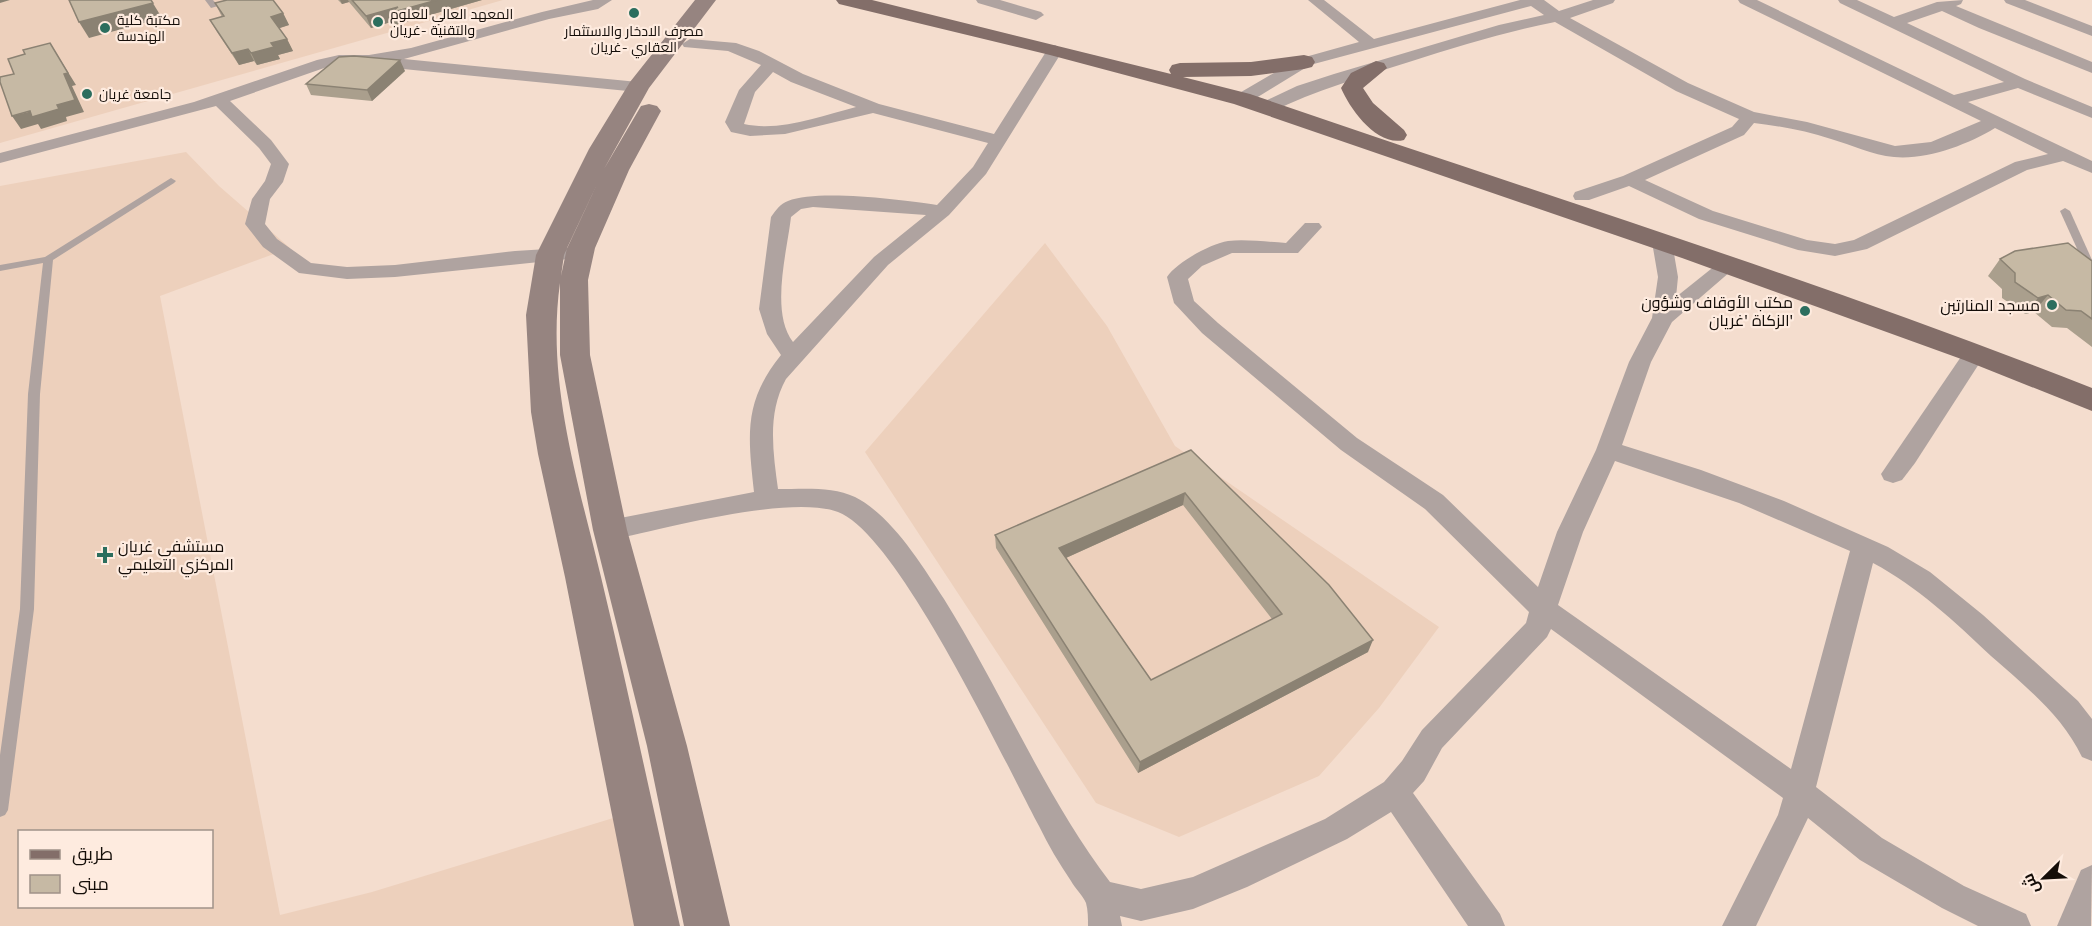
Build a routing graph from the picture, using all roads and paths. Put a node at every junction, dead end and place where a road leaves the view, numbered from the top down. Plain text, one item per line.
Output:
1 (604, 0) edge
2 (706, 0) edge
3 (726, 0) edge
4 (846, 0) edge
5 (900, 0) edge
6 (986, 0) edge
7 (1315, 0) edge
8 (1535, 0) edge
9 (1608, 0) edge
10 (1745, 0) edge
11 (1845, 0) edge
12 (2012, 0) edge
13 (1950, 2) edge
14 (1470, 5) dead end
15 (1484, 14) junction
16 (1036, 15) dead end
17 (1557, 17) junction
18 (1893, 23) junction
19 (1504, 28) junction
20 (2092, 32) edge
21 (690, 44) junction
22 (1371, 44) junction
23 (1055, 50) junction
24 (369, 60) junction
25 (1304, 62) junction
26 (771, 64) junction
27 (1376, 68) junction
28 (2092, 68) edge
29 (1180, 70) junction
30 (2019, 83) junction
31 (638, 87) junction
32 (1262, 99) junction
33 (219, 100) junction
34 (1951, 101) junction
35 (873, 108) junction
36 (2092, 113) edge
37 (1750, 117) junction
38 (1993, 121) junction
39 (1395, 135) junction
40 (997, 140) junction
41 (2064, 155) junction
42 (0, 159) edge
43 (2092, 168) edge
44 (1630, 180) junction
45 (171, 182) dead end
46 (1582, 196) junction
47 (942, 211) junction
48 (2065, 211) dead end
49 (1312, 227) dead end
50 (1662, 242) junction
51 (565, 254) junction
52 (48, 259) junction
53 (1728, 265) junction
54 (2092, 266) edge
55 (0, 268) edge
56 (1663, 318) junction
57 (1976, 353) junction
58 (793, 355) junction
59 (2092, 380) edge
60 (2092, 400) edge
61 (1608, 450) junction
62 (1893, 474) dead end
63 (767, 499) junction
64 (610, 530) junction
65 (1864, 547) junction
66 (1543, 609) junction
67 (667, 746) junction
68 (2092, 748) edge
69 (4, 755) edge
70 (622, 762) junction
71 (1395, 792) junction
72 (1799, 792) junction
73 (0, 810) edge
74 (2092, 881) edge
75 (1103, 911) edge
76 (657, 926) edge
77 (707, 926) edge
78 (1488, 926) edge
79 (1738, 926) edge
80 (2014, 926) edge
81 (2074, 926) edge

1 - 24 street
2 - 31 main road
3 - 21 main road
4 - 23 main road
5 - 29 main road
6 - 16 street
7 - 22 street
8 - 15 street
8 - 17 street
9 - 17 street
10 - 34 street
11 - 18 street
12 - 20 street
13 - 18 street
13 - 28 street
14 - 15 street
15 - 19 street
15 - 22 street
17 - 19 street
17 - 37 street
18 - 30 street
19 - 27 street
21 - 26 street
21 - 51 main road
22 - 25 street
23 - 32 main road
23 - 40 street
24 - 31 street
24 - 33 street
25 - 29 main road
25 - 32 street
26 - 35 street
26 - 35 street
27 - 32 street
27 - 39 main road
29 - 32 main road
30 - 34 street
30 - 36 street
31 - 51 main road
32 - 39 main road
32 - 50 main road
33 - 42 street
33 - 51 street
34 - 38 street
35 - 40 street
37 - 38 street
37 - 44 street
38 - 41 street
39 - 46 main road
40 - 47 street
41 - 43 street
41 - 44 street
44 - 46 street
45 - 52 lane
46 - 59 main road
47 - 58 street
47 - 58 street
48 - 54 lane
49 - 66 street
50 - 53 main road
50 - 56 street
51 - 64 main road
51 - 70 main road
52 - 55 lane
52 - 69 lane
53 - 56 street
53 - 57 main road
56 - 61 street
57 - 60 main road
57 - 62 street
58 - 63 street
61 - 65 street
61 - 66 street
63 - 64 street
63 - 75 street
64 - 67 main road
65 - 68 street
65 - 72 street
66 - 71 street
66 - 72 street
67 - 70 main road
67 - 77 main road
69 - 73 lane
70 - 76 main road
71 - 75 street
71 - 78 street
72 - 79 street
72 - 80 street
74 - 81 street

